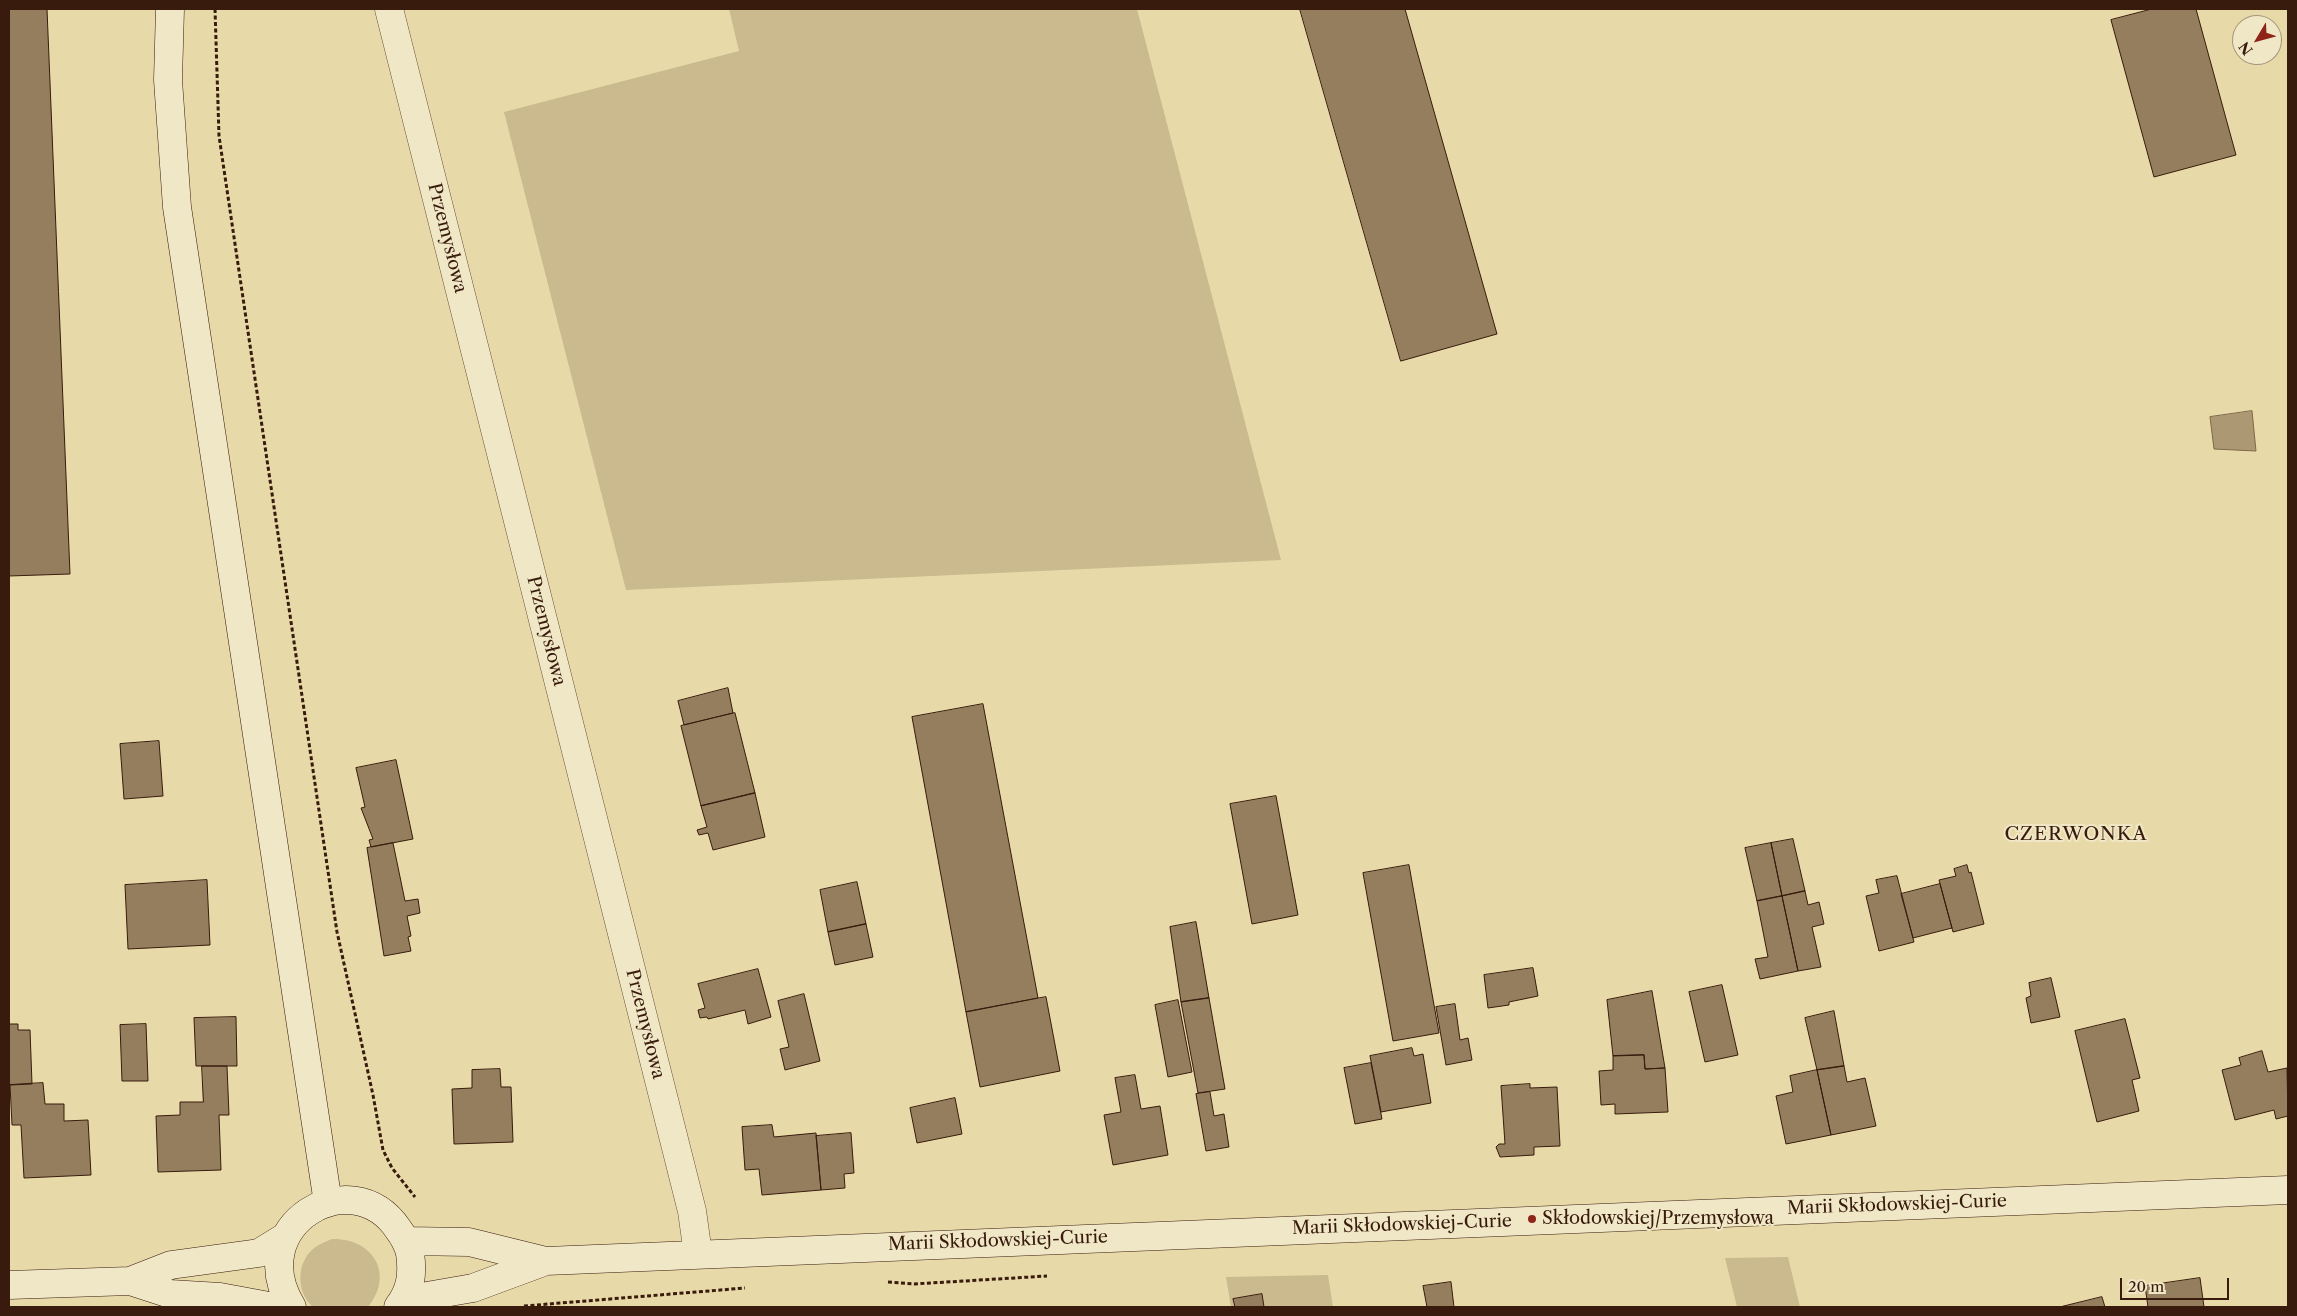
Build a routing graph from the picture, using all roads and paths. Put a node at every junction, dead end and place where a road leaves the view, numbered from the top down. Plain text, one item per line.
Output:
1 (170, 9) edge
2 (215, 9) edge
3 (390, 9) edge
4 (2288, 1190) edge
5 (328, 1203) junction
6 (422, 1204) dead end
7 (285, 1238) junction
8 (406, 1241) junction
9 (698, 1254) junction
10 (546, 1261) junction
11 (130, 1280) junction
12 (9, 1285) edge
13 (559, 1302) dead end
14 (401, 1303) edge
15 (274, 1307) edge
16 (292, 1307) edge
17 (514, 1307) edge

1 - 5 street
2 - 6 path
3 - 9 street, Przemysłowa
4 - 9 street, Marii Skłodowskiej-Curie
5 - 7 street
5 - 8 street
7 - 11 street
7 - 16 street
8 - 10 street, Marii Skłodowskiej-Curie
8 - 14 street
9 - 10 street, Marii Skłodowskiej-Curie
10 - 14 street, Marii Skłodowskiej-Curie
11 - 12 street
11 - 15 street
13 - 17 path

